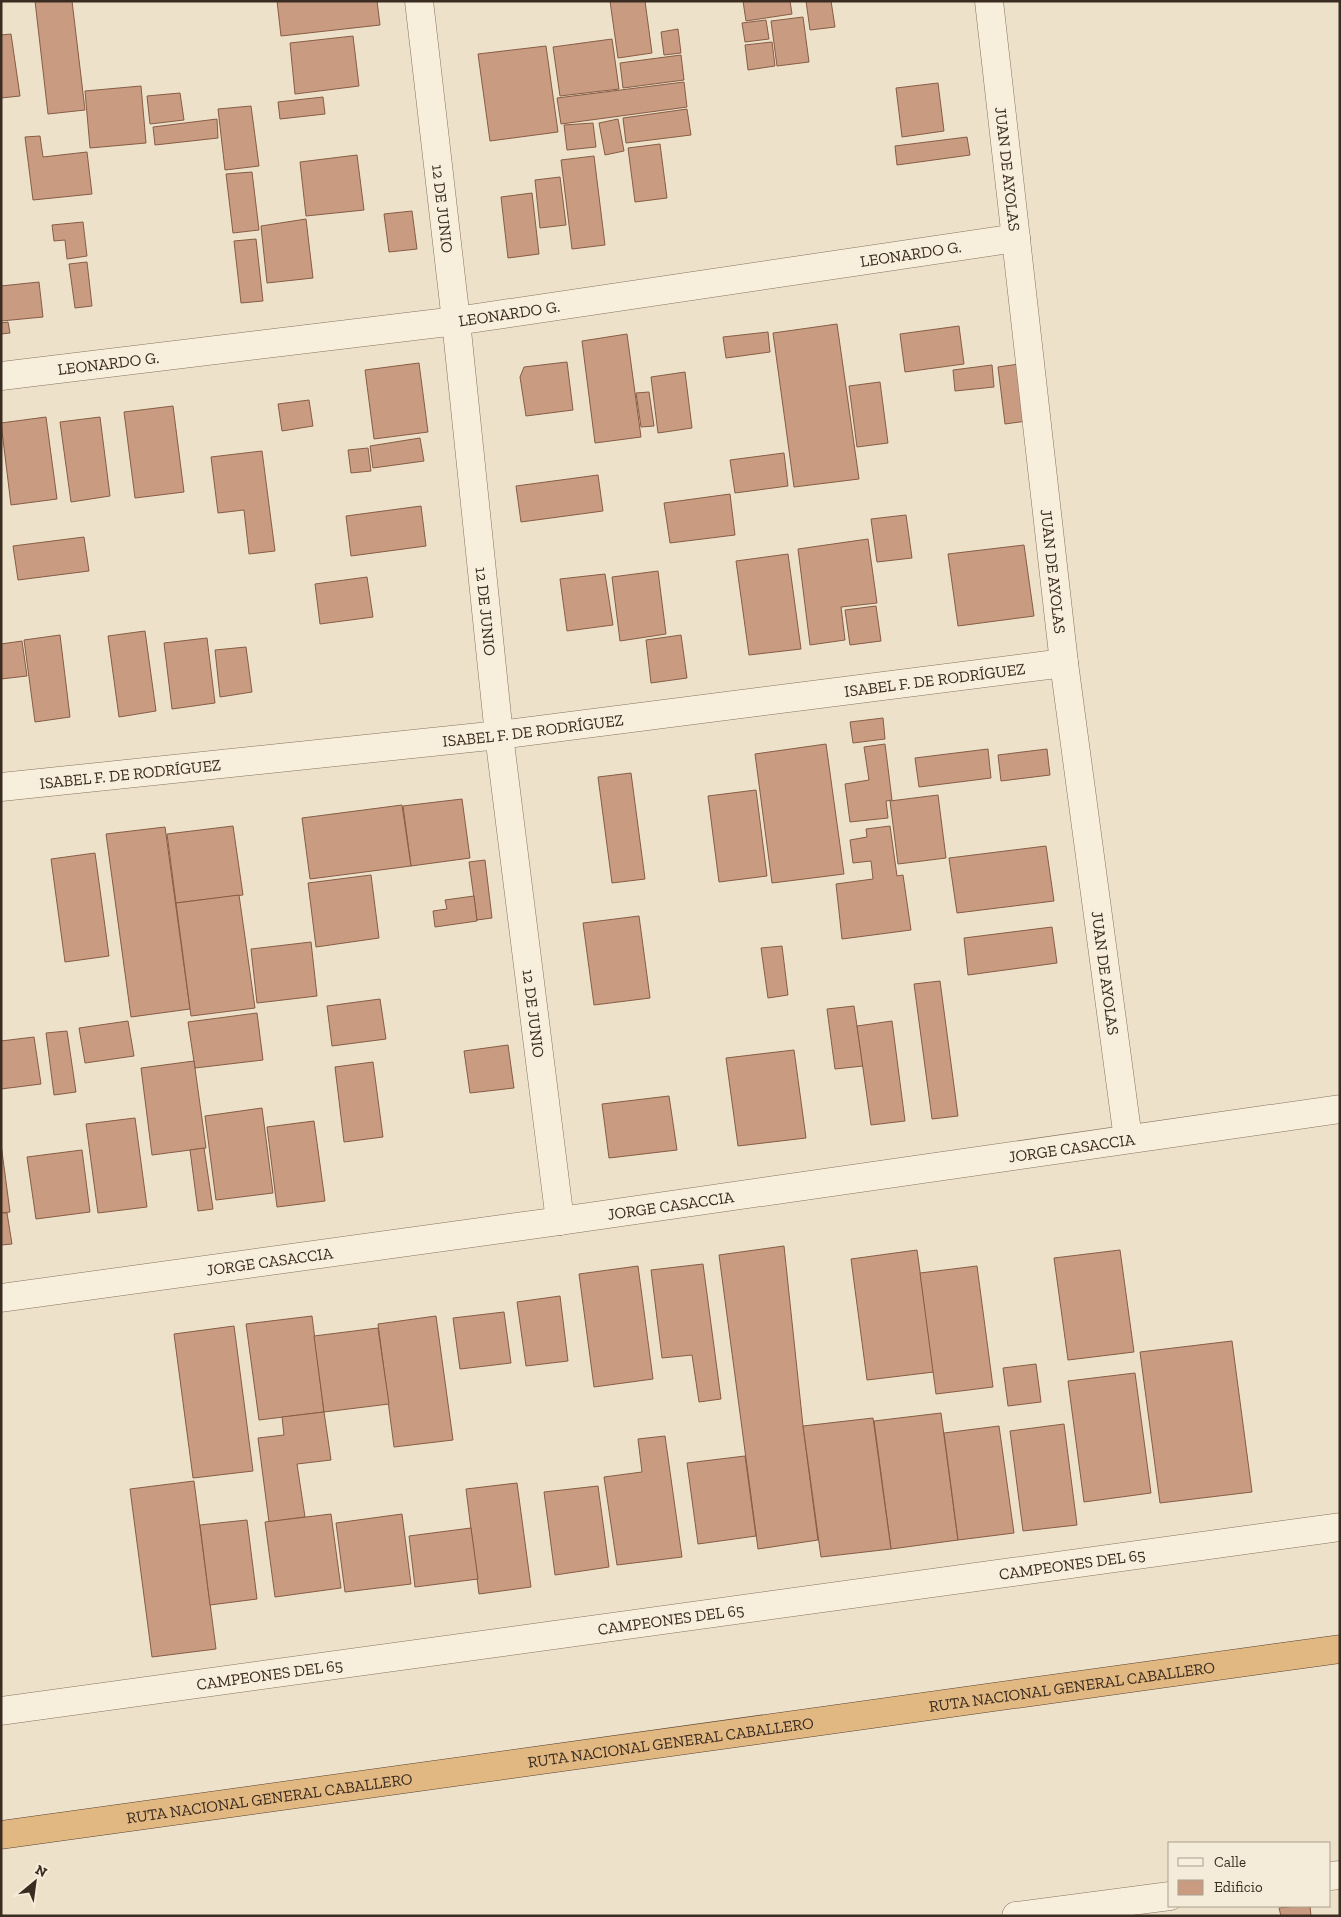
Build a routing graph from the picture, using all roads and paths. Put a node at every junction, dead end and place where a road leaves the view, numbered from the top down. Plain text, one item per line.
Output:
1 (419, 1) edge
2 (989, 1) edge
3 (1016, 238) junction
4 (456, 321) junction
5 (1, 376) edge
6 (1064, 663) junction
7 (499, 735) junction
8 (1, 787) edge
9 (1340, 1109) edge
10 (1128, 1139) junction
11 (560, 1221) junction
12 (1, 1298) edge
13 (1340, 1527) edge
14 (1340, 1649) edge
15 (1, 1711) edge
16 (1, 1835) edge
17 (1168, 1896) edge
18 (1016, 1916) edge

1 - 4 street, 12 DE JUNIO
2 - 3 street, JUAN DE AYOLAS
3 - 4 street, LEONARDO G.
3 - 6 street, JUAN DE AYOLAS
4 - 5 street, LEONARDO G.
4 - 7 street, 12 DE JUNIO
6 - 7 street, ISABEL F. DE RODRÍGUEZ
6 - 10 street, JUAN DE AYOLAS
7 - 8 street, ISABEL F. DE RODRÍGUEZ
7 - 11 street, 12 DE JUNIO
9 - 10 street, JORGE CASACCIA
10 - 11 street, JORGE CASACCIA
11 - 12 street, JORGE CASACCIA
13 - 15 street, CAMPEONES DEL 65
14 - 16 highway, RUTA NACIONAL GENERAL CABALLERO
17 - 18 street

